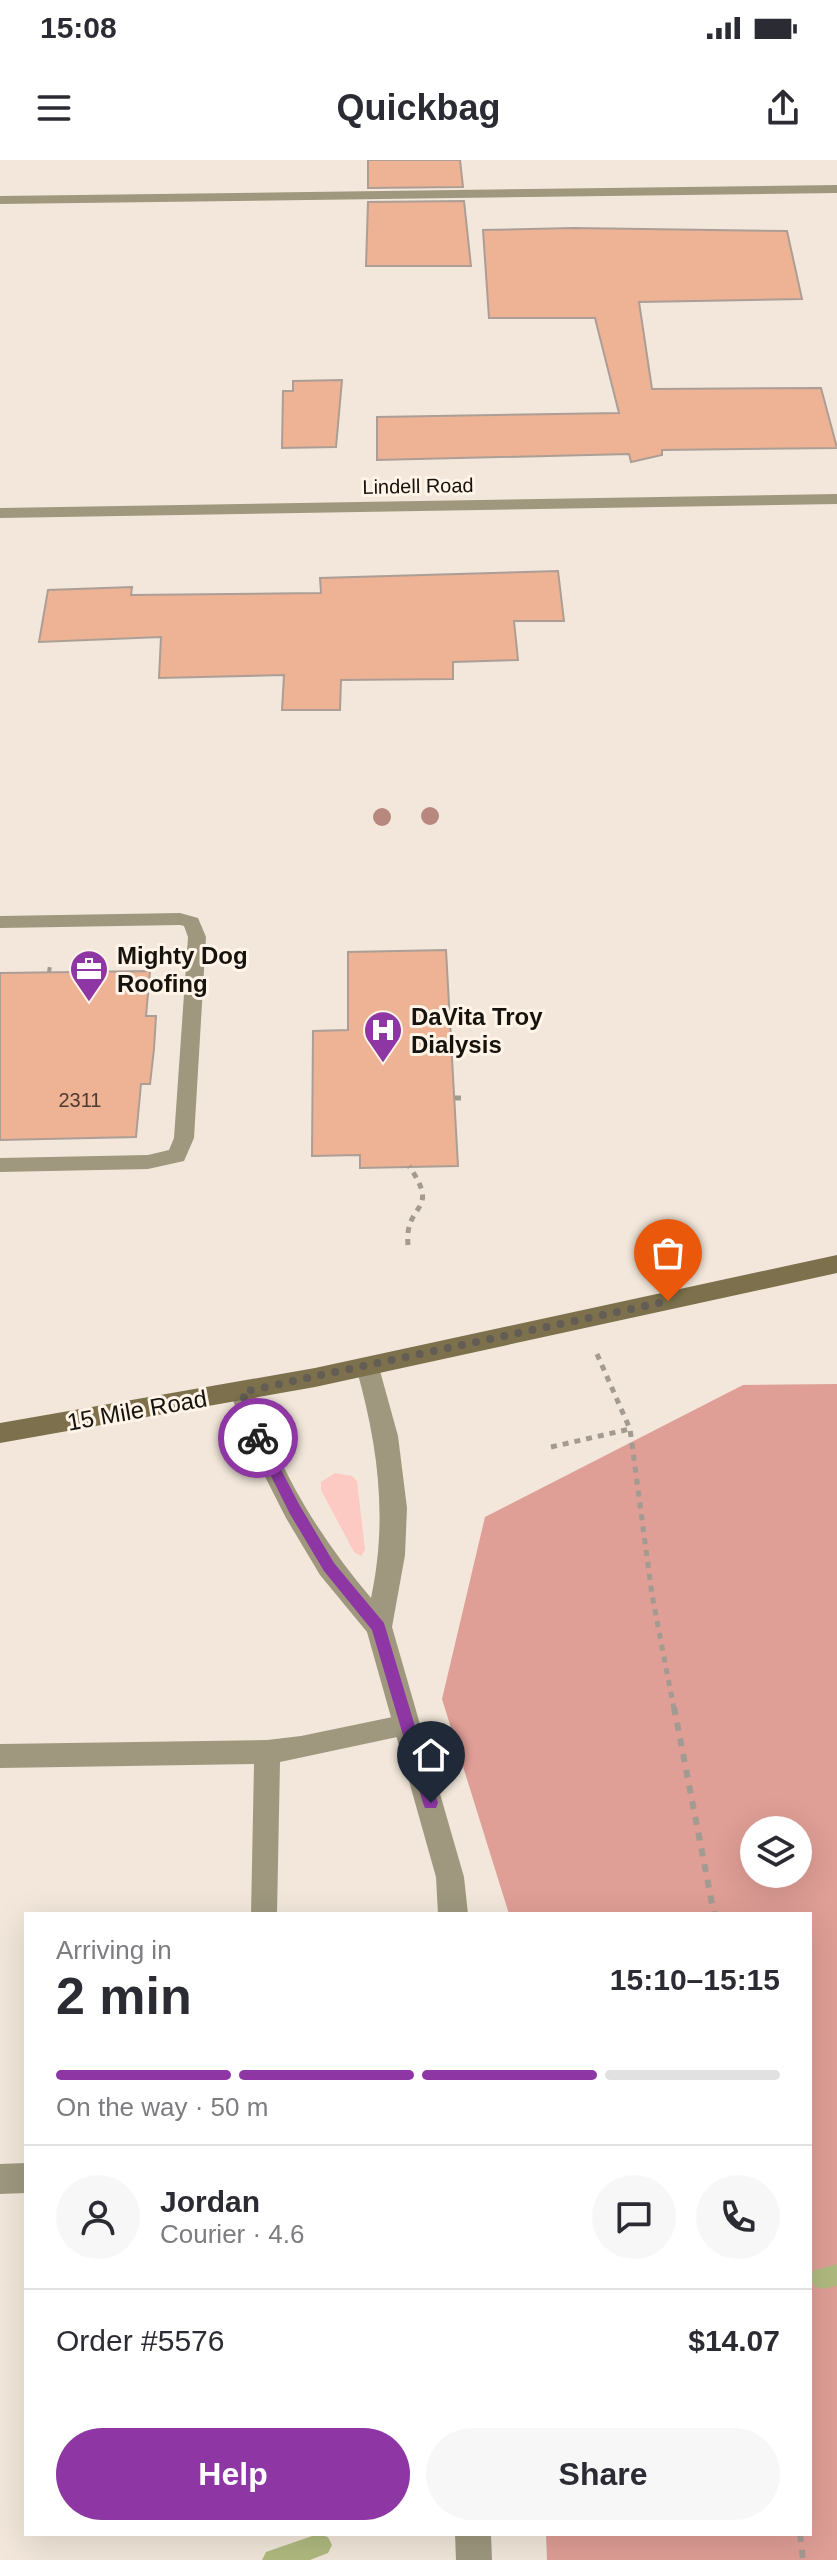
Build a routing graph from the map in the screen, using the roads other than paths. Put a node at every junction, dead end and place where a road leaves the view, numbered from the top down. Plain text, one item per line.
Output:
1 (837, 189) edge
2 (0, 200) edge
3 (837, 499) edge
4 (0, 513) edge
5 (0, 922) edge
6 (0, 1165) edge
7 (837, 1264) edge
8 (368, 1367) junction
9 (242, 1392) junction
10 (0, 1433) edge
11 (379, 1627) junction
12 (407, 1725) junction
13 (267, 1752) junction
14 (0, 1756) edge
15 (264, 1912) edge
16 (453, 1912) edge
17 (24, 2178) edge
18 (0, 2179) edge
19 (473, 2536) edge
20 (474, 2560) edge

1 - 2 street
3 - 4 street, Lindell Road
5 - 6 lane
7 - 8 main road, 15 Mile Road
8 - 9 main road, 15 Mile Road
8 - 11 street
9 - 10 main road, 15 Mile Road
9 - 11 street
11 - 12 street
12 - 13 lane
12 - 16 street
13 - 14 lane
13 - 15 lane
17 - 18 lane
19 - 20 street

